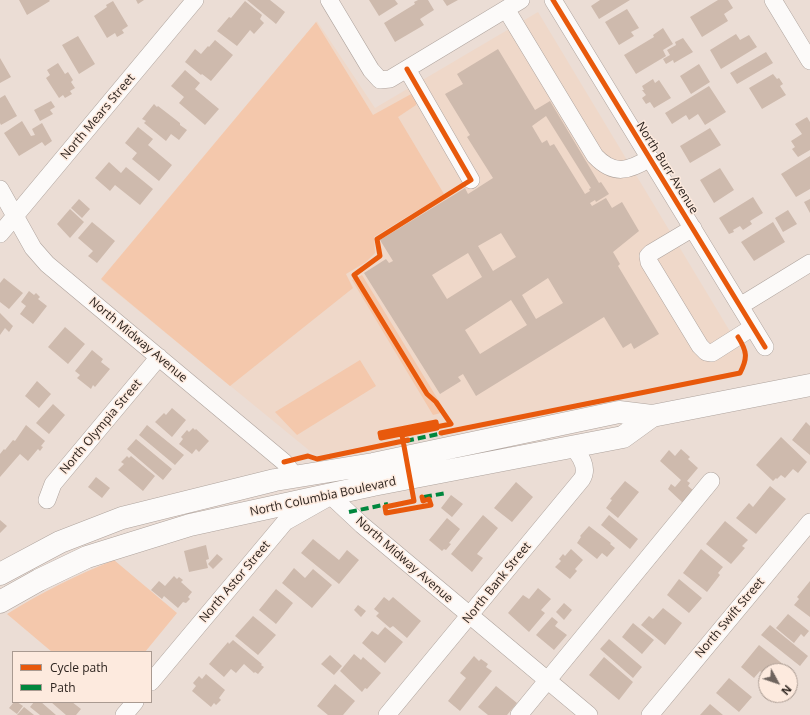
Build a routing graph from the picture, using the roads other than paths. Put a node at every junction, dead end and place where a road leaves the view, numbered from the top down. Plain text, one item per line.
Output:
1 (195, 0) edge
2 (329, 0) edge
3 (521, 0) edge
4 (553, 0) edge
5 (773, 0) edge
6 (506, 9) junction
7 (810, 61) edge
8 (407, 69) junction
9 (650, 158) junction
10 (471, 180) dead end
11 (0, 189) edge
12 (15, 216) junction
13 (692, 228) junction
14 (0, 234) edge
15 (810, 263) edge
16 (740, 306) junction
17 (753, 327) junction
18 (765, 347) dead end
19 (159, 357) junction
20 (810, 385) edge
21 (652, 416) junction
22 (572, 446) junction
23 (373, 464) junction
24 (295, 476) junction
25 (712, 481) dead end
26 (331, 496) junction
27 (47, 500) dead end
28 (810, 522) edge
29 (0, 574) edge
30 (0, 602) edge
31 (470, 616) junction
32 (152, 681) edge
33 (548, 681) junction
34 (134, 703) edge
35 (124, 715) edge
36 (387, 715) edge
37 (519, 715) edge
38 (589, 715) edge
39 (650, 715) edge

1 - 12 street, North Mears Street
2 - 8 street
3 - 6 street
4 - 9 street, North Burr Avenue
5 - 7 street
6 - 8 street
6 - 9 street
8 - 10 street
9 - 13 street, North Burr Avenue
11 - 12 street, North Midway Avenue
12 - 14 street, North Mears Street
12 - 19 street, North Midway Avenue
13 - 16 street, North Burr Avenue
13 - 17 street
15 - 16 street
16 - 17 street, North Burr Avenue
17 - 18 street, North Burr Avenue
19 - 24 street, North Midway Avenue
19 - 27 street, North Olympia Street
20 - 21 main road, North Columbia Boulevard
21 - 22 main road, North Columbia Boulevard
21 - 23 main road, North Columbia Boulevard
22 - 26 main road, North Columbia Boulevard
22 - 31 street, North Bank Street
23 - 24 main road, North Columbia Boulevard
23 - 26 main road
24 - 29 main road, North Columbia Boulevard
25 - 33 street
26 - 30 main road, North Columbia Boulevard
26 - 31 street, North Midway Avenue
26 - 32 street, North Astor Street
28 - 39 street, North Swift Street
31 - 33 street, North Midway Avenue
31 - 36 street, North Bank Street
33 - 37 street
33 - 38 street, North Midway Avenue
34 - 35 street

